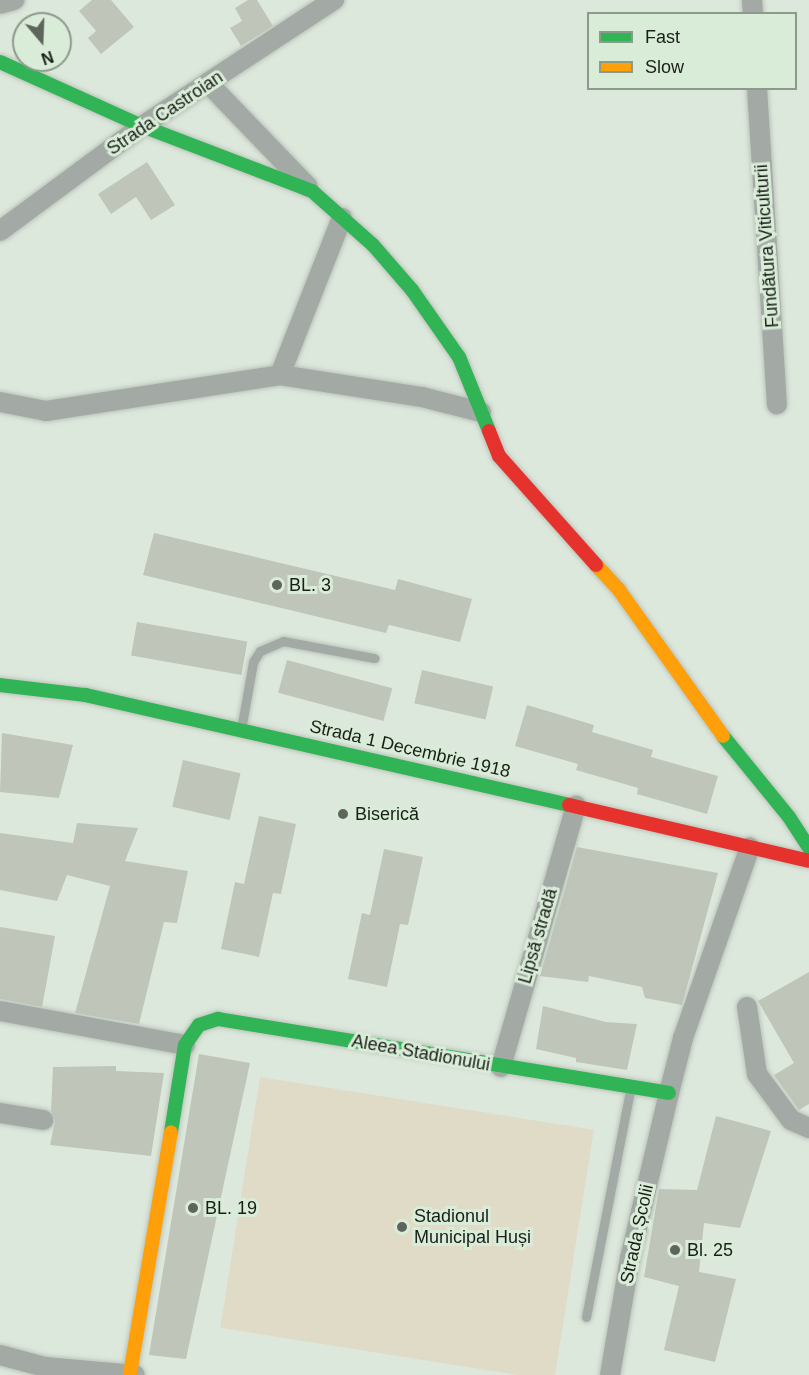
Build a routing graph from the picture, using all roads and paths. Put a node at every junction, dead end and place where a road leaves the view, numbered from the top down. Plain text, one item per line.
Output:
1 (14, 0) edge
2 (333, 0) edge
3 (0, 4) edge
4 (0, 62) edge
5 (208, 83) junction
6 (757, 90) edge
7 (142, 126) junction
8 (312, 191) junction
9 (342, 218) junction
10 (0, 231) edge
11 (280, 375) junction
12 (0, 402) edge
13 (777, 404) dead end
14 (481, 412) junction
15 (374, 658) dead end
16 (0, 685) edge
17 (241, 729) junction
18 (576, 806) junction
19 (750, 847) junction
20 (809, 848) edge
21 (809, 861) edge
22 (747, 1007) dead end
23 (0, 1011) edge
24 (185, 1045) junction
25 (501, 1067) junction
26 (631, 1084) junction
27 (669, 1093) junction
28 (0, 1113) edge
29 (43, 1120) dead end
30 (809, 1128) edge
31 (586, 1317) dead end
32 (0, 1355) edge
33 (44, 1371) edge
34 (130, 1374) edge
35 (135, 1375) edge
36 (610, 1375) edge

1 - 3 street
2 - 5 street, Strada Castroian
4 - 7 main road
5 - 7 street, Strada Castroian
5 - 8 street
6 - 13 street, Fundătura Viticulturii
7 - 8 main road
7 - 10 street, Strada Castroian
8 - 9 main road
9 - 11 street
9 - 14 main road
11 - 12 street
11 - 14 street
14 - 20 main road
15 - 17 lane
16 - 17 main road, Strada 1 Decembrie 1918
17 - 18 main road, Strada 1 Decembrie 1918
18 - 19 main road, Strada 1 Decembrie 1918
18 - 25 street, Lipsă stradă
19 - 21 main road, Strada 1 Decembrie 1918
19 - 27 street, Strada Școlii
22 - 30 street
23 - 24 street
24 - 25 main road, Aleea Stadionului
24 - 34 main road
25 - 26 main road, Aleea Stadionului
26 - 27 main road, Aleea Stadionului
26 - 31 lane
27 - 36 street, Strada Școlii
28 - 29 street
32 - 33 street
33 - 34 street
34 - 35 street

